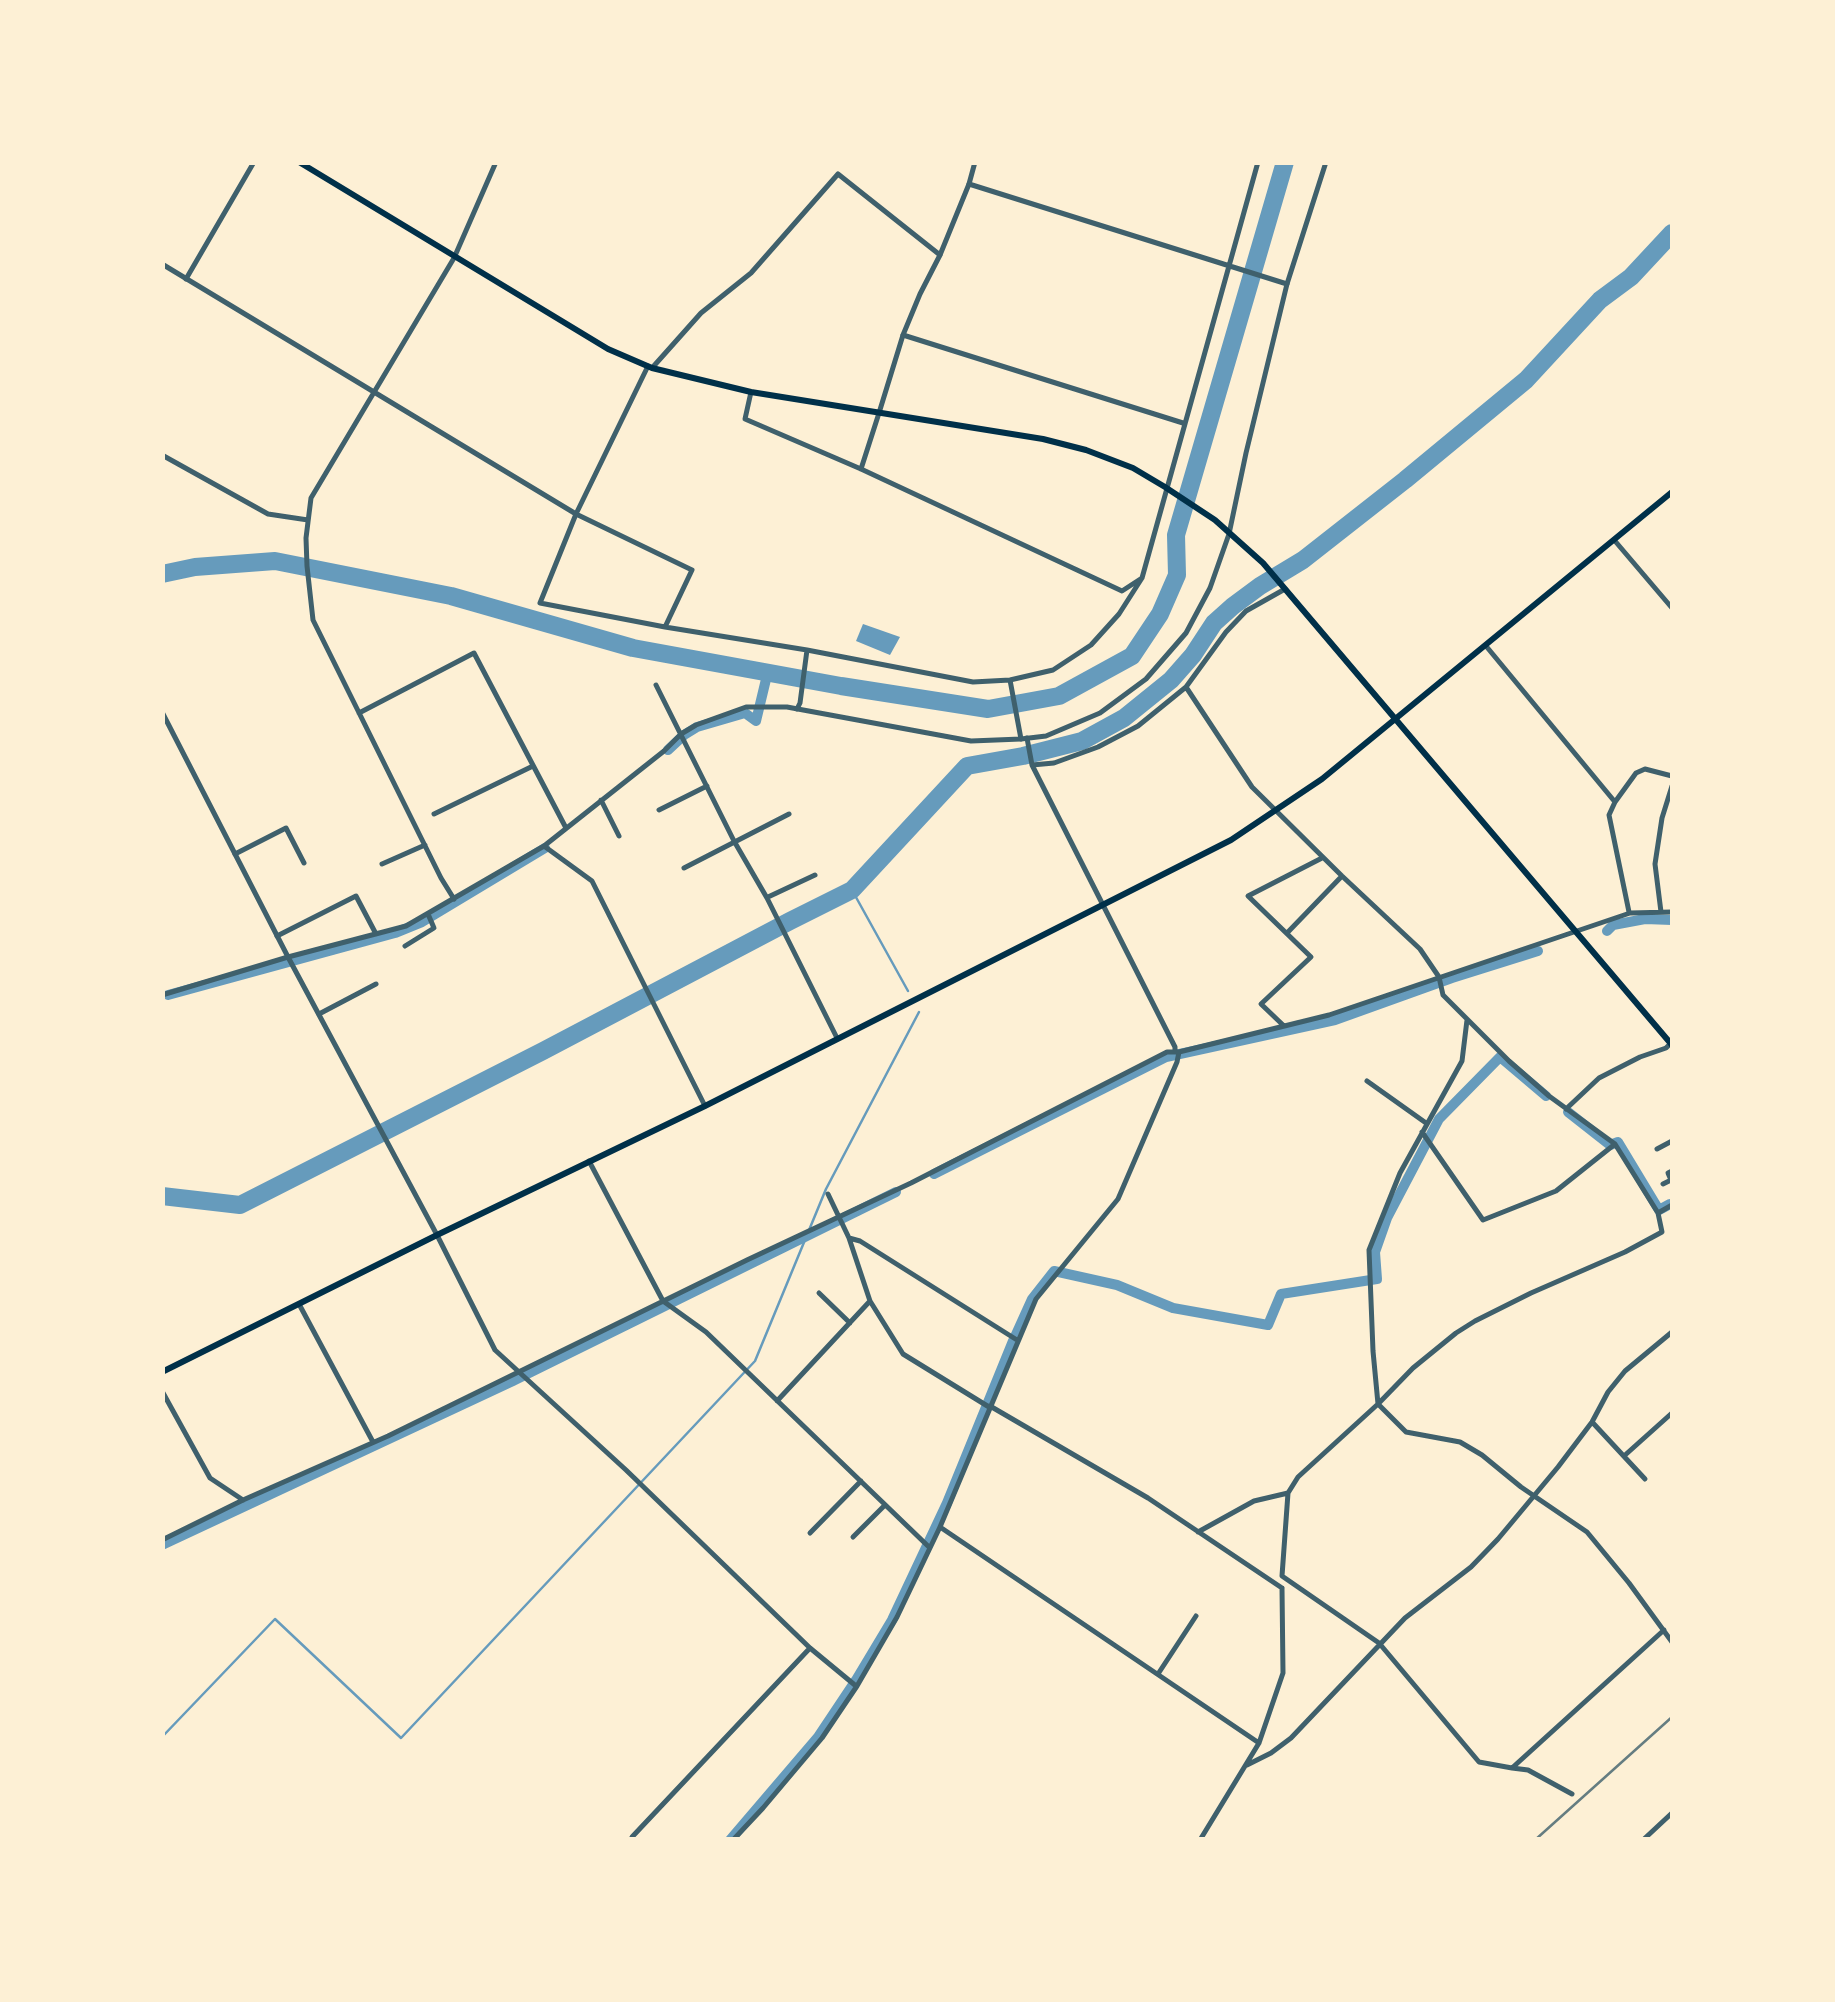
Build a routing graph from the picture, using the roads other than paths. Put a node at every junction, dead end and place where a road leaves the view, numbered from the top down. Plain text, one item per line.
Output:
1 (254, 162) edge
2 (299, 162) edge
3 (496, 162) edge
4 (975, 162) edge
5 (1258, 162) edge
6 (1326, 162) edge
7 (970, 184) junction
8 (940, 255) junction
9 (454, 258) junction
10 (162, 264) edge
11 (1227, 267) junction
12 (186, 279) junction
13 (1287, 284) junction
14 (904, 335) junction
15 (650, 367) junction
16 (375, 392) junction
17 (751, 392) junction
18 (879, 412) junction
19 (1184, 423) junction
20 (162, 455) edge
21 (861, 469) junction
22 (1166, 487) junction
23 (1672, 492) edge
24 (576, 514) junction
25 (308, 520) junction
26 (1229, 534) junction
27 (1615, 540) junction
28 (1142, 578) junction
29 (1285, 589) junction
30 (1672, 608) edge
31 (664, 627) junction
32 (1486, 646) junction
33 (807, 652) junction
34 (1010, 680) junction
35 (656, 685) dead end
36 (1186, 687) junction
37 (799, 706) junction
38 (162, 712) edge
39 (359, 713) junction
40 (1395, 720) junction
41 (681, 734) junction
42 (1024, 738) junction
43 (533, 766) junction
44 (1032, 766) junction
45 (1672, 776) edge
46 (707, 786) junction
47 (1672, 786) edge
48 (601, 800) junction
49 (1615, 802) junction
50 (659, 810) dead end
51 (1275, 812) junction
52 (434, 814) dead end
53 (789, 814) dead end
54 (566, 828) junction
55 (618, 836) dead end
56 (734, 841) junction
57 (425, 844) junction
58 (544, 846) junction
59 (235, 854) junction
60 (1322, 858) junction
61 (304, 864) dead end
62 (382, 864) dead end
63 (684, 868) dead end
64 (815, 875) dead end
65 (1342, 876) junction
66 (767, 898) junction
67 (454, 899) junction
68 (1102, 906) junction
69 (1662, 912) junction
70 (1672, 912) edge
71 (1630, 913) junction
72 (428, 914) junction
73 (1288, 932) junction
74 (1575, 932) junction
75 (376, 934) junction
76 (277, 936) junction
77 (405, 946) dead end
78 (288, 958) junction
79 (1440, 977) junction
80 (376, 984) dead end
81 (162, 994) edge
82 (319, 1014) junction
83 (1467, 1020) junction
84 (1284, 1026) junction
85 (837, 1038) junction
86 (1672, 1044) edge
87 (1177, 1052) junction
88 (1368, 1081) dead end
89 (705, 1106) junction
90 (1566, 1109) junction
91 (1426, 1123) junction
92 (1422, 1132) junction
93 (1672, 1141) edge
94 (1615, 1144) junction
95 (1657, 1148) dead end
96 (589, 1162) junction
97 (1672, 1171) edge
98 (1662, 1184) dead end
99 (828, 1194) dead end
100 (1672, 1205) edge
101 (1658, 1213) junction
102 (838, 1218) junction
103 (437, 1235) junction
104 (849, 1238) junction
105 (820, 1293) dead end
106 (663, 1301) junction
107 (870, 1302) junction
108 (298, 1304) junction
109 (850, 1322) junction
110 (1672, 1332) edge
111 (1017, 1340) junction
112 (162, 1372) edge
113 (520, 1372) junction
114 (162, 1391) edge
115 (777, 1401) junction
116 (1378, 1404) junction
117 (990, 1407) junction
118 (1672, 1413) edge
119 (1592, 1422) junction
120 (374, 1442) junction
121 (1624, 1456) junction
122 (1645, 1479) dead end
123 (861, 1481) junction
124 (1288, 1493) junction
125 (1534, 1496) junction
126 (243, 1500) junction
127 (886, 1505) junction
128 (940, 1527) junction
129 (1198, 1532) junction
130 (810, 1533) dead end
131 (853, 1537) dead end
132 (162, 1540) edge
133 (930, 1548) junction
134 (1282, 1576) junction
135 (1282, 1588) junction
136 (1196, 1616) dead end
137 (1664, 1630) junction
138 (1672, 1642) edge
139 (1380, 1644) junction
140 (810, 1648) junction
141 (1158, 1674) junction
142 (856, 1686) junction
143 (1259, 1742) junction
144 (1247, 1765) junction
145 (1512, 1768) junction
146 (1572, 1794) dead end
147 (1672, 1813) edge
148 (632, 1837) dead end
149 (736, 1839) edge
150 (1200, 1840) edge
151 (1642, 1840) edge

1 - 12 street
2 - 9 main road
3 - 9 street
4 - 7 street
5 - 11 street
6 - 13 street
7 - 8 street
7 - 11 street
8 - 14 street
8 - 15 street
9 - 15 main road
9 - 16 street
10 - 12 street
11 - 13 street
11 - 19 street
12 - 16 street
13 - 26 street
14 - 18 street
14 - 19 street
15 - 17 main road
15 - 24 street
16 - 24 street
16 - 25 street
17 - 18 main road
17 - 21 street
18 - 21 street
18 - 22 main road
19 - 22 street
20 - 25 street
21 - 28 street
22 - 26 main road
22 - 28 street
23 - 27 main road
24 - 31 street
24 - 31 street
25 - 39 street
26 - 29 main road
26 - 42 street
27 - 30 street
27 - 32 main road
28 - 34 street
29 - 36 street
29 - 40 main road
31 - 33 street
32 - 40 main road
32 - 49 street
33 - 34 street
33 - 37 street
34 - 42 street
35 - 41 street
36 - 44 street
36 - 51 street
37 - 41 street
37 - 42 street
38 - 59 street
39 - 43 street
39 - 57 street
40 - 51 main road
40 - 74 main road
41 - 46 street
41 - 48 street
42 - 44 street
43 - 52 street
43 - 54 street
44 - 68 street
45 - 49 street
46 - 50 street
46 - 56 street
47 - 69 street
48 - 54 street
48 - 55 street
49 - 71 street
51 - 60 street
51 - 68 main road
53 - 56 street
54 - 58 street
56 - 63 street
56 - 66 street
57 - 62 street
57 - 67 street
58 - 67 street
58 - 89 street
59 - 61 street
59 - 76 street
60 - 65 street
60 - 73 street
64 - 66 street
65 - 73 street
65 - 79 street
66 - 85 street
67 - 72 street
68 - 85 main road
68 - 87 street
69 - 70 street
69 - 71 street
71 - 74 street
72 - 75 street
72 - 77 street
73 - 84 street
74 - 79 street
74 - 86 main road
75 - 76 street
75 - 78 street
76 - 78 street
78 - 81 street
78 - 82 street
79 - 83 street
79 - 84 street
80 - 82 street
82 - 103 street
83 - 90 street
83 - 91 street
84 - 87 street
85 - 89 main road
86 - 90 street
87 - 102 street
87 - 111 street
88 - 91 street
89 - 96 main road
90 - 94 street
91 - 92 street
92 - 94 street
92 - 116 street
93 - 95 street
94 - 101 street
96 - 103 main road
96 - 106 street
97 - 98 street
99 - 102 street
100 - 101 street
101 - 116 street
102 - 104 street
102 - 106 street
103 - 108 main road
103 - 113 street
104 - 107 street
104 - 111 street
105 - 109 street
106 - 113 street
106 - 115 street
107 - 109 street
107 - 117 street
108 - 112 main road
108 - 120 street
109 - 115 street
110 - 119 street
111 - 117 street
113 - 120 street
113 - 140 street
114 - 126 street
115 - 123 street
116 - 124 street
116 - 125 street
117 - 128 street
117 - 129 street
118 - 121 street
119 - 121 street
119 - 125 street
120 - 126 street
121 - 122 street
123 - 127 street
123 - 130 street
124 - 129 street
124 - 134 street
125 - 137 street
125 - 139 street
126 - 132 street
127 - 131 street
127 - 133 street
128 - 133 street
128 - 141 street
129 - 135 street
133 - 142 street
134 - 135 street
134 - 139 street
135 - 143 street
136 - 141 street
137 - 138 street
137 - 145 street
139 - 144 street
139 - 145 street
140 - 142 street
140 - 148 street
141 - 143 street
142 - 149 street
143 - 144 street
144 - 150 street
145 - 146 street
147 - 151 street

